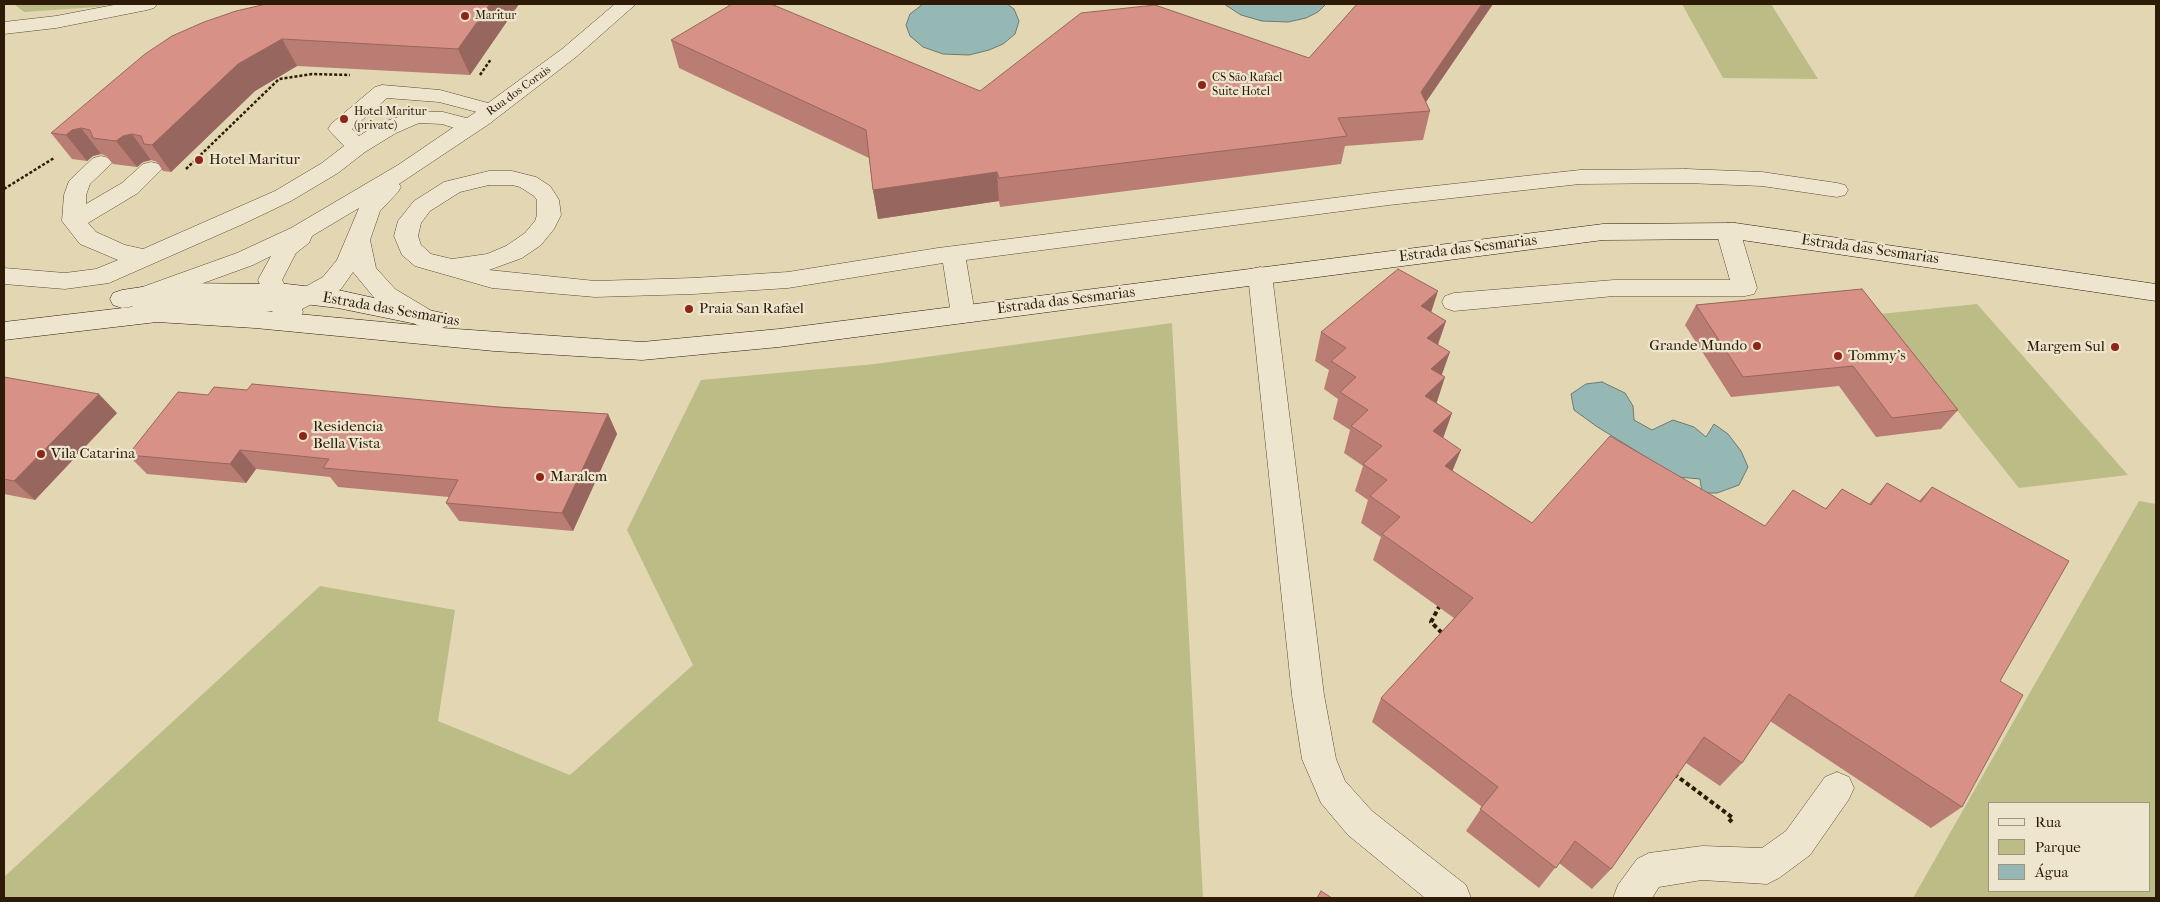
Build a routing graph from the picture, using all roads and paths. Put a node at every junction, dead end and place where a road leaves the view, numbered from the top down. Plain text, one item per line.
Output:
1 (147, 4) edge
2 (626, 4) edge
3 (4, 28) edge
4 (492, 59) dead end
5 (352, 75) edge
6 (479, 77) dead end
7 (492, 110) junction
8 (470, 126) junction
9 (357, 147) junction
10 (101, 163) edge
11 (151, 169) edge
12 (406, 170) junction
13 (181, 175) dead end
14 (1837, 190) dead end
15 (321, 220) junction
16 (74, 221) junction
17 (1728, 231) junction
18 (533, 239) junction
19 (358, 240) junction
20 (953, 254) junction
21 (145, 258) junction
22 (452, 267) junction
23 (1260, 275) junction
24 (4, 276) edge
25 (595, 289) junction
26 (2156, 293) edge
27 (141, 296) junction
28 (310, 296) junction
29 (279, 297) junction
30 (1454, 302) dead end
31 (963, 314) junction
32 (4, 315) edge
33 (113, 318) junction
34 (426, 319) junction
35 (348, 327) junction
36 (4, 331) edge
37 (779, 338) junction
38 (1441, 604) edge
39 (1445, 636) edge
40 (1666, 768) edge
41 (1837, 788) dead end
42 (1727, 824) dead end
43 (1453, 898) edge
44 (1631, 898) edge

1 - 3 street
2 - 7 street, Rua dos Corais
4 - 6 path
5 - 13 path
7 - 8 street, Rua dos Corais
7 - 9 street
8 - 9 street
8 - 12 street, Rua dos Corais
9 - 21 street
10 - 16 street
11 - 16 street
12 - 15 street
12 - 19 street
14 - 20 street
15 - 27 street
15 - 29 street
16 - 21 street
17 - 23 street, Estrada das Sesmarias
17 - 26 street, Estrada das Sesmarias
17 - 30 street
18 - 22 street
18 - 22 street
18 - 25 street
19 - 28 street
19 - 34 street
20 - 25 street
20 - 31 street
21 - 24 street
22 - 25 street
23 - 31 street, Estrada das Sesmarias
23 - 43 street
27 - 29 street, Estrada das Sesmarias
27 - 32 street, Estrada das Sesmarias
28 - 29 street, Estrada das Sesmarias
28 - 34 street, Estrada das Sesmarias
29 - 33 street
29 - 35 street
31 - 37 street, Estrada das Sesmarias
33 - 35 street, Estrada das Sesmarias
33 - 36 street, Estrada das Sesmarias
34 - 37 street, Estrada das Sesmarias
35 - 37 street, Estrada das Sesmarias
38 - 39 path
40 - 42 path
41 - 44 street

